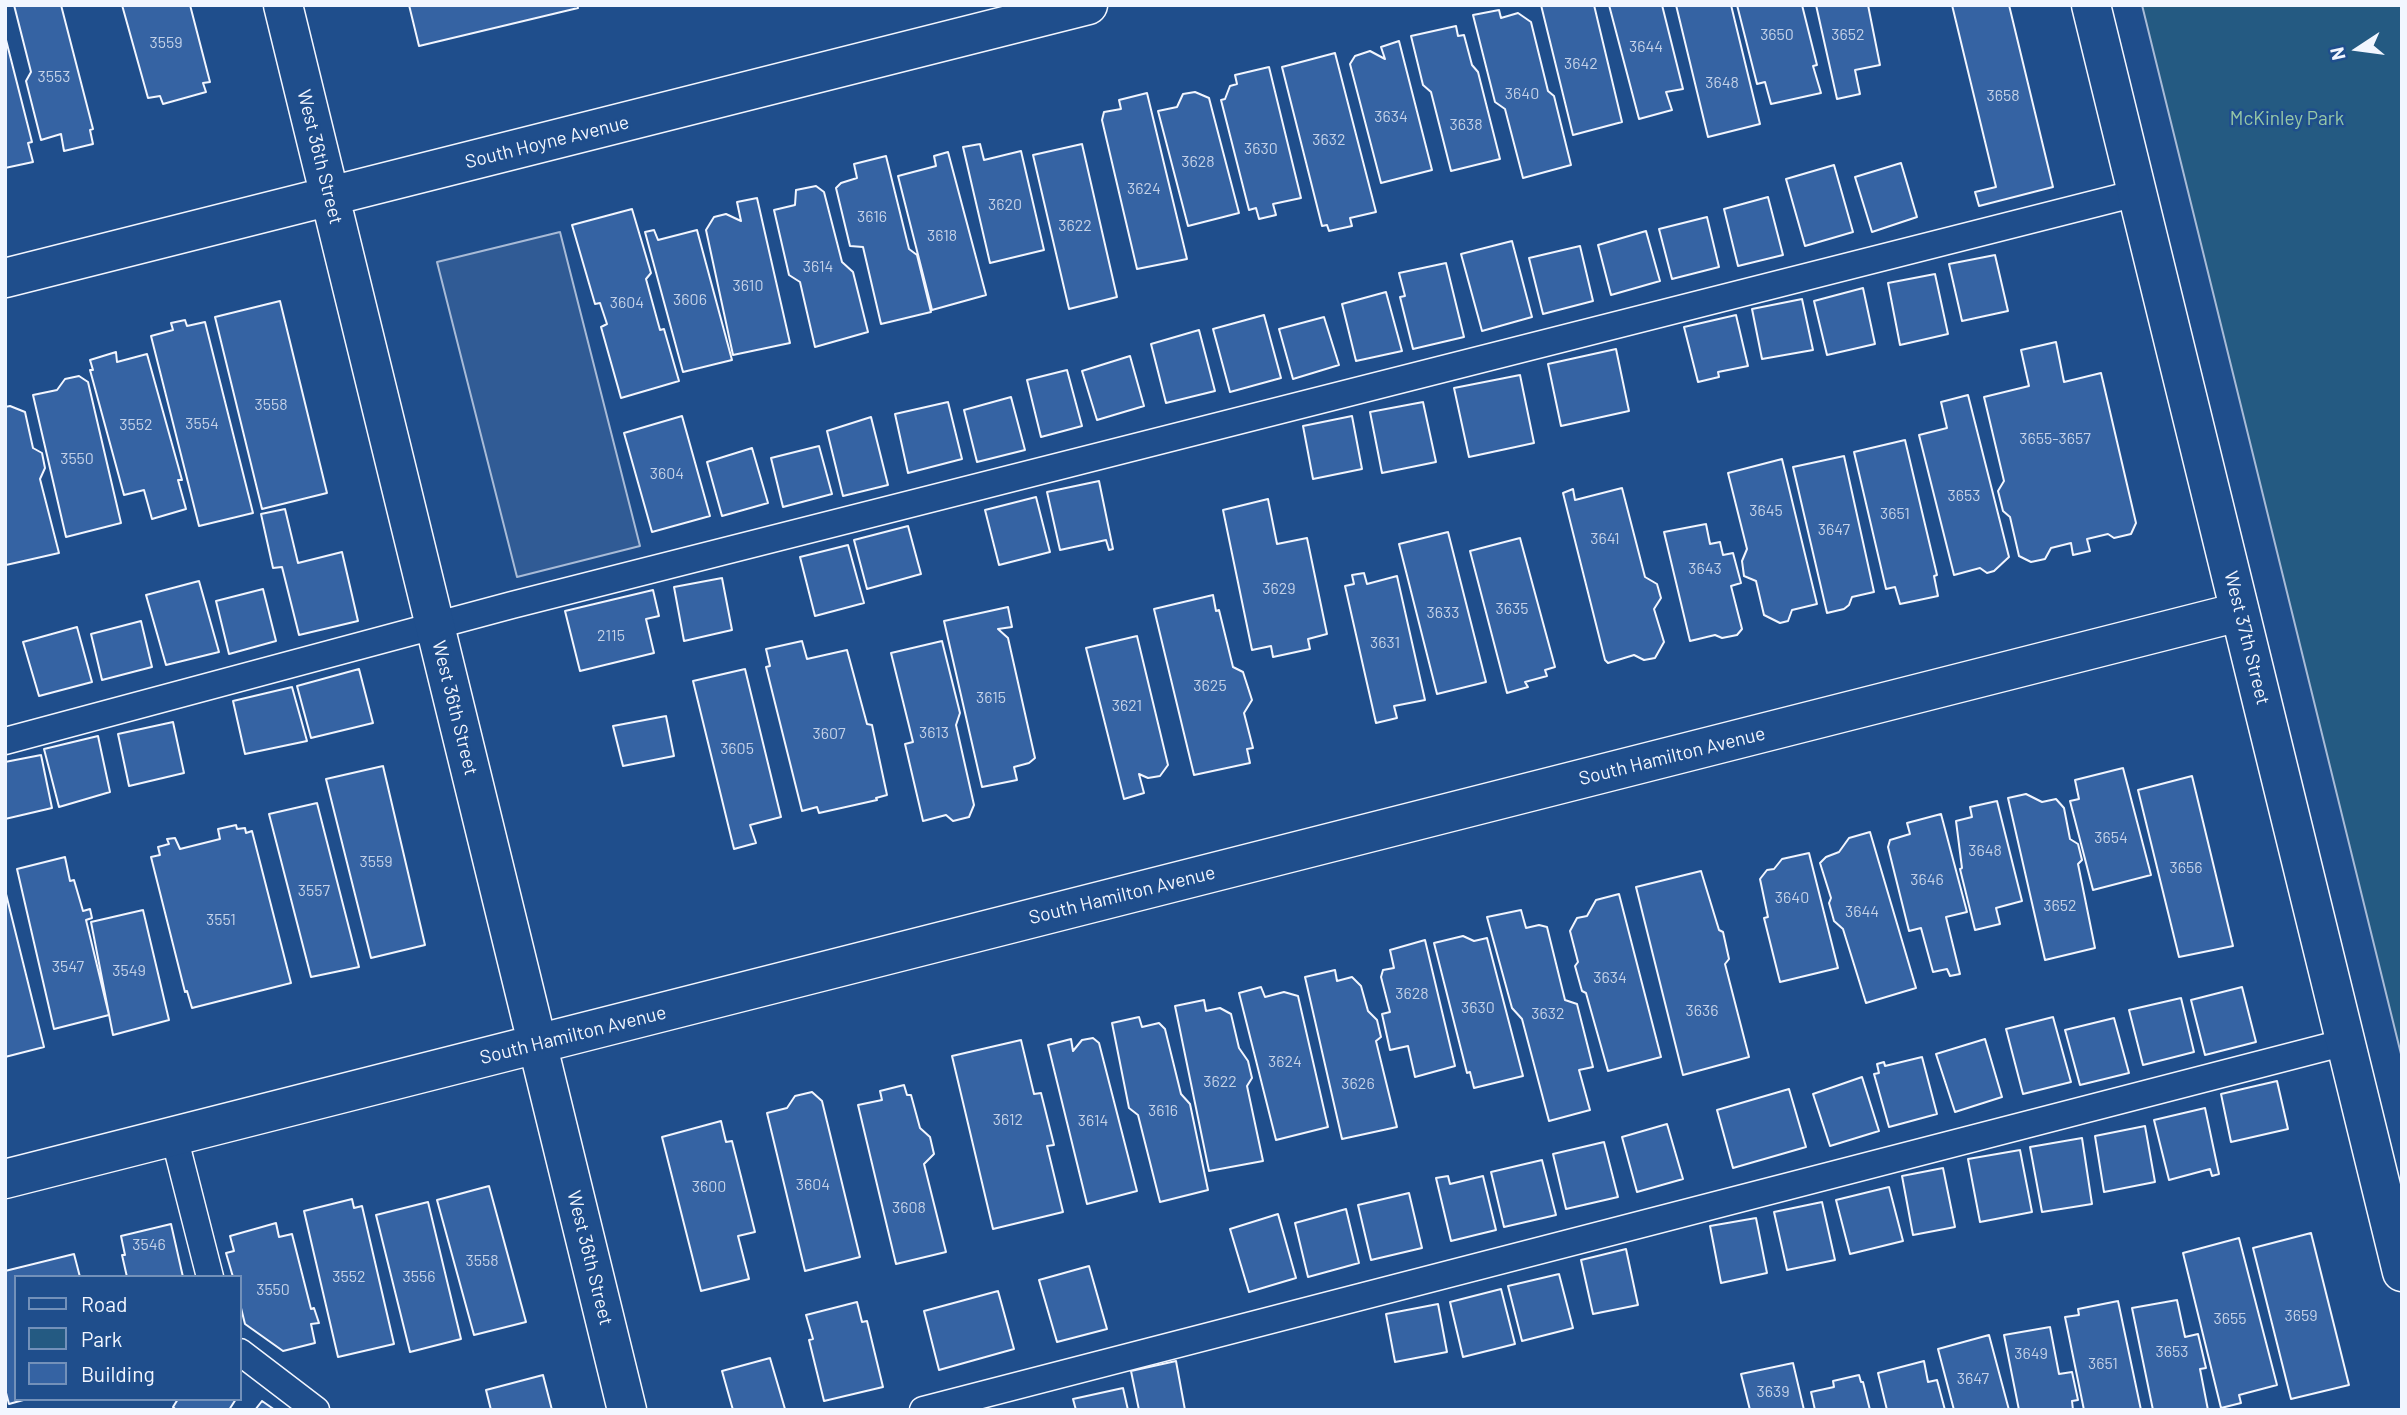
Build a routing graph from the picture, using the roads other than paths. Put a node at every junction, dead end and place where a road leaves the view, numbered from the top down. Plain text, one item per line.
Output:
1 (283, 5) edge
2 (1088, 5) edge
3 (2091, 5) edge
4 (2137, 193) junction
5 (330, 196) junction
6 (5, 278) edge
7 (2239, 612) junction
8 (434, 625) junction
9 (5, 741) edge
10 (2346, 1042) junction
11 (538, 1044) junction
12 (174, 1136) junction
13 (5, 1179) edge
14 (2402, 1272) edge
15 (209, 1275) edge
16 (242, 1354) edge
17 (316, 1410) edge
18 (627, 1410) edge
19 (923, 1410) edge

1 - 5 street, West 36th Street
2 - 5 street, South Hoyne Avenue
3 - 4 street, West 37th Street
4 - 7 street, West 37th Street
4 - 8 lane
5 - 6 street, South Hoyne Avenue
5 - 8 street, West 36th Street
7 - 10 street, West 37th Street
7 - 11 street, South Hamilton Avenue
8 - 9 lane
8 - 11 street, West 36th Street
10 - 14 street, West 37th Street
10 - 19 lane
11 - 12 street, South Hamilton Avenue
11 - 18 street, West 36th Street
12 - 13 street, South Hamilton Avenue
12 - 15 lane
16 - 17 lane

